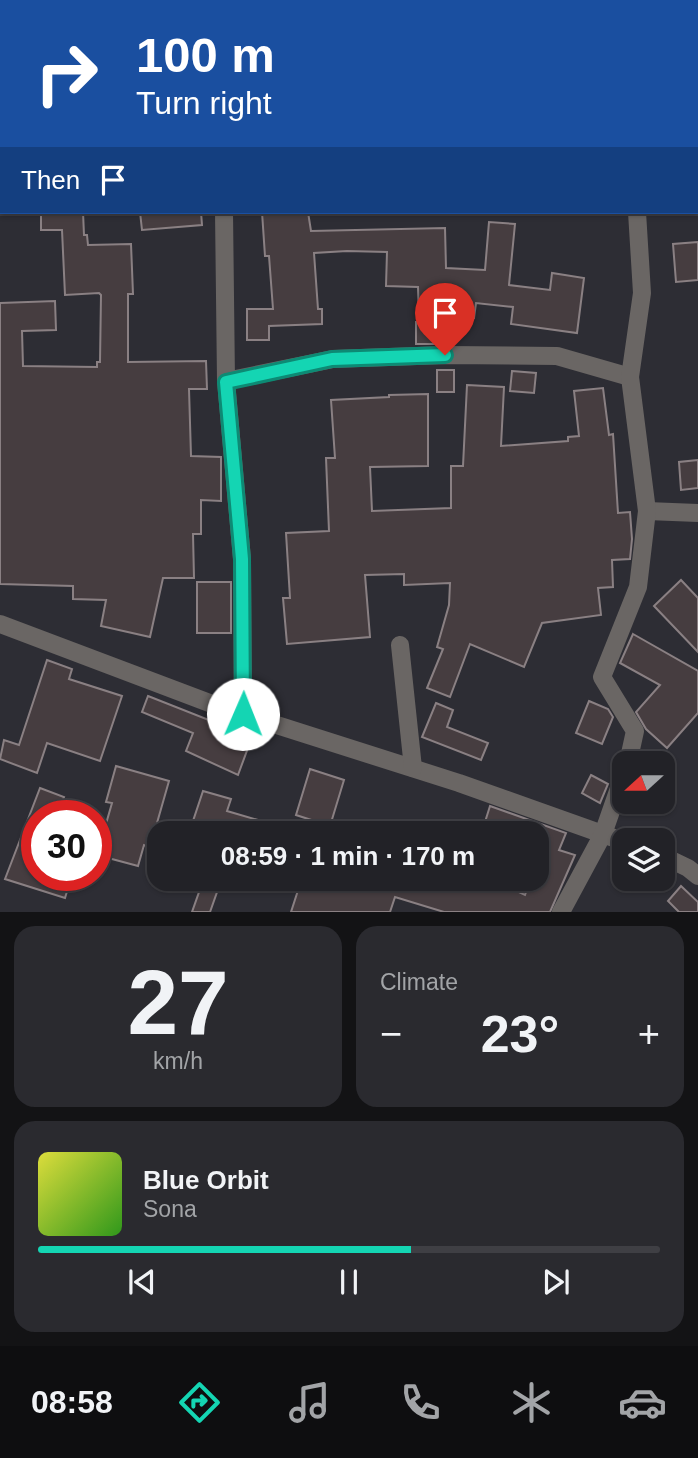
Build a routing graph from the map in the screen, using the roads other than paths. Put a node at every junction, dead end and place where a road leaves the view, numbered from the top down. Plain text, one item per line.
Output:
1 (223, 214) edge
2 (637, 214) edge
3 (629, 377) junction
4 (226, 382) junction
5 (647, 512) junction
6 (698, 513) edge
7 (0, 624) edge
8 (400, 645) dead end
9 (243, 714) junction
10 (631, 751) edge
11 (413, 768) junction
12 (612, 808) edge
13 (603, 834) junction
14 (612, 837) edge
15 (675, 862) edge
16 (698, 876) edge
17 (561, 912) edge

1 - 4 street
2 - 3 street
3 - 4 street
3 - 5 street
4 - 9 street
5 - 6 street
5 - 10 street
7 - 9 street
8 - 11 street
9 - 11 street
11 - 13 street
12 - 13 street
13 - 14 street
13 - 17 street
15 - 16 street

